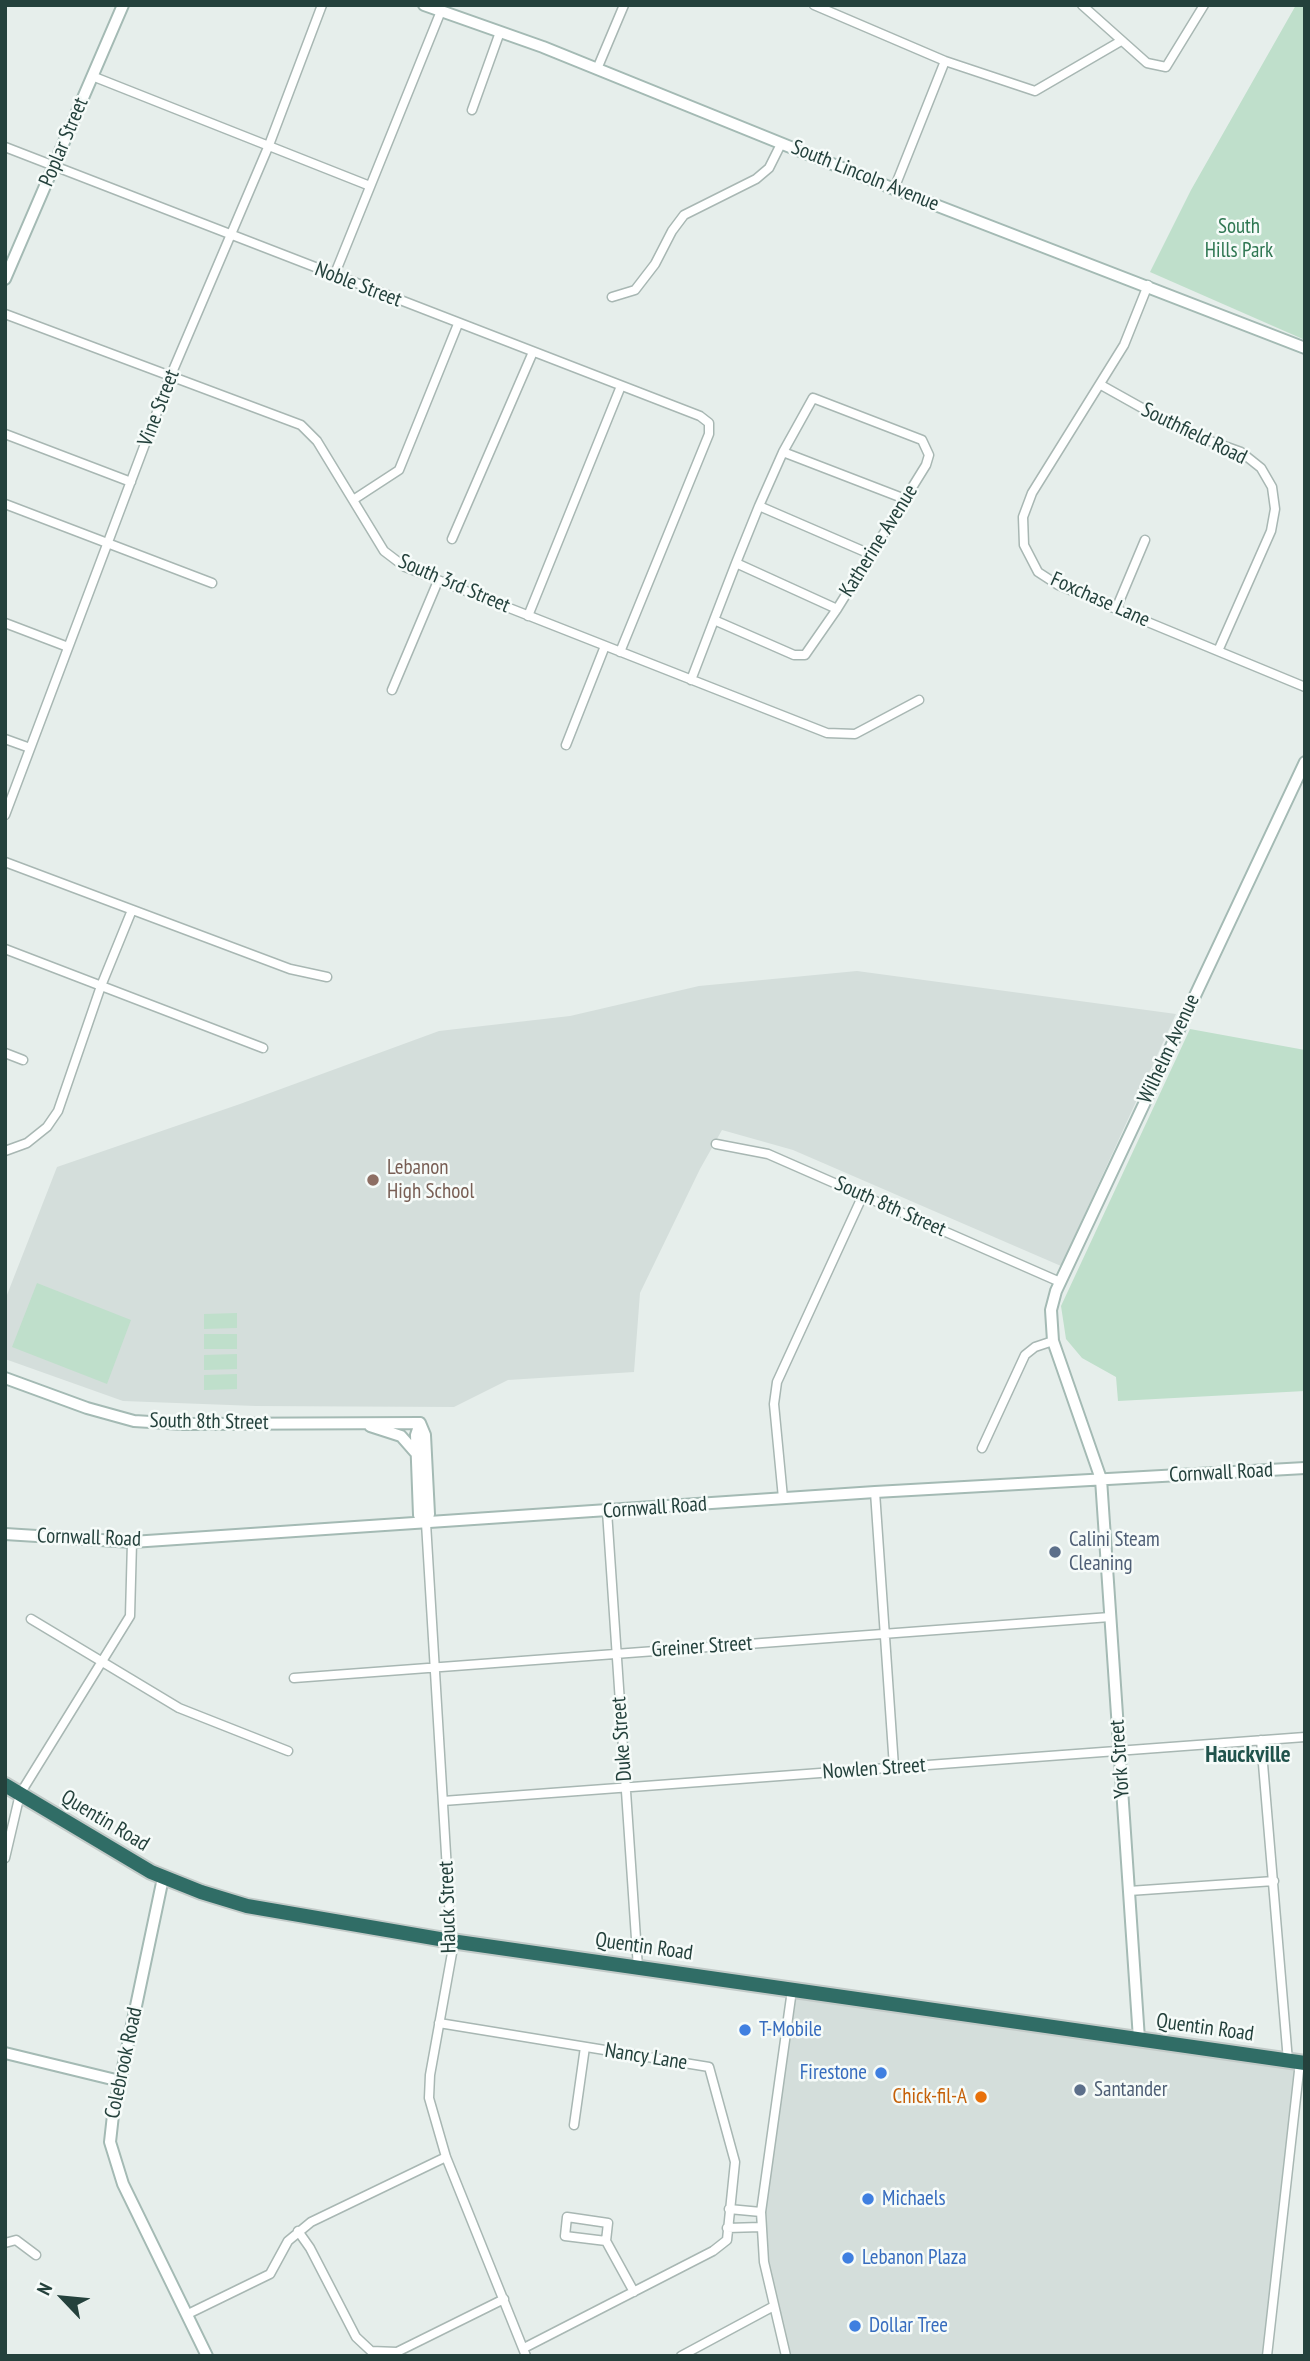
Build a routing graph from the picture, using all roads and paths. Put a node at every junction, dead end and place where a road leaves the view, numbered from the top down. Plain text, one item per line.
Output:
1 (123, 5) edge
2 (323, 5) edge
3 (424, 5) edge
4 (624, 5) edge
5 (814, 5) edge
6 (1082, 5) edge
7 (1204, 5) edge
8 (441, 11) junction
9 (500, 32) junction
10 (1121, 41) junction
11 (945, 61) junction
12 (597, 69) junction
13 (92, 76) junction
14 (472, 110) dead end
15 (781, 144) junction
16 (269, 145) junction
17 (5, 147) edge
18 (53, 166) junction
19 (370, 186) junction
20 (894, 189) junction
21 (231, 236) junction
22 (334, 276) junction
23 (5, 279) edge
24 (1148, 285) junction
25 (612, 297) dead end
26 (5, 314) edge
27 (458, 324) junction
28 (1305, 348) edge
29 (533, 352) junction
30 (171, 375) junction
31 (1101, 385) junction
32 (621, 386) junction
33 (5, 434) edge
34 (783, 452) junction
35 (131, 482) junction
36 (905, 499) junction
37 (353, 500) junction
38 (5, 504) edge
39 (759, 506) junction
40 (452, 539) dead end
41 (1145, 540) dead end
42 (108, 542) junction
43 (870, 554) junction
44 (736, 563) junction
45 (438, 581) junction
46 (212, 583) dead end
47 (837, 609) junction
48 (1116, 609) junction
49 (528, 616) junction
50 (714, 620) junction
51 (5, 623) edge
52 (605, 646) junction
53 (68, 647) junction
54 (1217, 651) junction
55 (620, 652) junction
56 (691, 680) junction
57 (1305, 687) edge
58 (392, 690) dead end
59 (919, 700) dead end
60 (5, 739) edge
61 (566, 745) dead end
62 (30, 748) junction
63 (1305, 762) edge
64 (5, 814) edge
65 (5, 862) edge
66 (132, 910) junction
67 (5, 948) edge
68 (327, 977) dead end
69 (101, 986) junction
70 (263, 1048) dead end
71 (5, 1053) edge
72 (23, 1060) dead end
73 (716, 1144) dead end
74 (5, 1151) edge
75 (863, 1195) junction
76 (1060, 1282) junction
77 (1053, 1340) junction
78 (5, 1378) edge
79 (361, 1423) junction
80 (420, 1423) junction
81 (982, 1448) dead end
82 (416, 1454) junction
83 (1305, 1468) edge
84 (1101, 1479) junction
85 (874, 1492) junction
86 (783, 1498) junction
87 (607, 1511) junction
88 (426, 1523) junction
89 (5, 1534) edge
90 (132, 1542) junction
91 (1111, 1617) junction
92 (31, 1619) dead end
93 (884, 1634) junction
94 (616, 1654) junction
95 (102, 1662) junction
96 (435, 1667) junction
97 (294, 1678) dead end
98 (1305, 1737) edge
99 (1261, 1741) junction
100 (288, 1751) dead end
101 (1119, 1751) junction
102 (894, 1768) junction
103 (5, 1786) edge
104 (625, 1787) junction
105 (20, 1794) junction
106 (443, 1801) junction
107 (5, 1858) edge
108 (163, 1878) junction
109 (1274, 1881) junction
110 (1129, 1891) junction
111 (451, 1941) junction
112 (638, 1968) junction
113 (792, 1990) junction
114 (439, 2023) junction
115 (1139, 2039) junction
116 (585, 2047) junction
117 (5, 2053) edge
118 (1298, 2062) edge
119 (120, 2081) junction
120 (574, 2125) dead end
121 (446, 2157) junction
122 (729, 2209) junction
123 (761, 2212) junction
124 (727, 2228) junction
125 (761, 2228) junction
126 (298, 2231) junction
127 (606, 2241) junction
128 (5, 2243) edge
129 (36, 2255) dead end
130 (634, 2292) junction
131 (504, 2299) junction
132 (774, 2306) junction
133 (188, 2314) junction
134 (525, 2352) edge
135 (207, 2356) edge
136 (681, 2356) edge
137 (786, 2356) edge
138 (1267, 2356) edge

1 - 13 main road, Poplar Street
2 - 16 street, Vine Street
3 - 8 main road, South Lincoln Avenue
4 - 12 street
5 - 11 street
6 - 10 street
7 - 10 street
8 - 9 main road, South Lincoln Avenue
8 - 19 street
9 - 12 main road, South Lincoln Avenue
9 - 14 street
10 - 11 street
11 - 20 street
12 - 15 main road, South Lincoln Avenue
13 - 16 street
13 - 18 main road, Poplar Street
15 - 20 main road, South Lincoln Avenue
15 - 25 street
16 - 19 street
16 - 21 street, Vine Street
17 - 18 street, Noble Street
18 - 21 street, Noble Street
18 - 23 main road, Poplar Street
19 - 22 street
20 - 24 main road, South Lincoln Avenue
21 - 22 street, Noble Street
21 - 30 street, Vine Street
22 - 27 street, Noble Street
24 - 28 main road, South Lincoln Avenue
24 - 31 street, Foxchase Lane
26 - 30 street, South 3rd Street
27 - 29 street, Noble Street
27 - 37 street
29 - 32 street, Noble Street
29 - 40 street
30 - 35 street, Vine Street
30 - 37 street, South 3rd Street
31 - 48 street, Foxchase Lane
31 - 54 street, Southfield Road
32 - 49 street
32 - 55 street, Noble Street
33 - 35 street
34 - 36 street
34 - 36 street, Katherine Avenue
34 - 39 street
35 - 42 street, Vine Street
36 - 43 street, Katherine Avenue
37 - 45 street, South 3rd Street
38 - 42 street
39 - 43 street
39 - 44 street
41 - 48 street
42 - 46 street
42 - 53 street, Vine Street
43 - 47 street, Katherine Avenue
44 - 47 street
44 - 50 street
45 - 49 street, South 3rd Street
45 - 58 street
47 - 50 street, Katherine Avenue
48 - 54 street, Foxchase Lane
49 - 52 street, South 3rd Street
50 - 56 street
51 - 53 street
52 - 55 street, South 3rd Street
52 - 61 street
53 - 62 street, Vine Street
54 - 57 street, Foxchase Lane
55 - 56 street, South 3rd Street
56 - 59 street, South 3rd Street
60 - 62 street
62 - 64 street, Vine Street
63 - 76 main road, Wilhelm Avenue
65 - 66 street
66 - 68 street
66 - 69 street
67 - 69 street
69 - 70 street
69 - 74 street
71 - 72 street
73 - 75 street, South 8th Street
75 - 76 street, South 8th Street
75 - 86 street
76 - 77 main road, Wilhelm Avenue
77 - 81 street
77 - 84 main road, Wilhelm Avenue
78 - 79 main road, South 8th Street
79 - 80 main road, South 8th Street
79 - 82 main road
80 - 82 main road, Hauck Street
80 - 88 main road, Hauck Street
82 - 88 main road, Hauck Street
83 - 84 main road, Cornwall Road
84 - 85 main road, Cornwall Road
84 - 91 main road, York Street
85 - 86 main road, Cornwall Road
85 - 93 street
86 - 87 main road, Cornwall Road
87 - 88 main road, Cornwall Road
87 - 94 street, Duke Street
88 - 90 main road, Cornwall Road
88 - 96 street, Hauck Street
89 - 90 main road, Cornwall Road
90 - 95 street
91 - 93 street, Greiner Street
91 - 101 main road, York Street
92 - 95 street
93 - 94 street, Greiner Street
93 - 102 street
94 - 96 street, Greiner Street
94 - 104 street, Duke Street
95 - 100 street
95 - 105 street
96 - 97 street, Greiner Street
96 - 106 street, Hauck Street
98 - 99 street, Nowlen Street
99 - 101 street, Nowlen Street
99 - 109 street
101 - 102 street, Nowlen Street
101 - 110 main road, York Street
102 - 104 street, Nowlen Street
103 - 105 highway, Quentin Road
104 - 106 street, Nowlen Street
104 - 112 street, Duke Street
105 - 107 street
105 - 108 highway, Quentin Road
106 - 111 street, Hauck Street
108 - 111 highway, Quentin Road
108 - 119 main road, Colebrook Road
109 - 110 street
109 - 118 street
110 - 115 main road, York Street
111 - 112 highway, Quentin Road
111 - 114 street, Hauck Street
112 - 113 highway, Quentin Road
113 - 115 highway, Quentin Road
113 - 123 street
114 - 116 street, Nancy Lane
114 - 121 street, Hauck Street
115 - 118 highway, Quentin Road
116 - 120 street
116 - 122 street, Nancy Lane
117 - 119 main road
118 - 138 street
119 - 133 main road, Colebrook Road
121 - 126 street
121 - 131 street, Hauck Street
122 - 123 street
122 - 124 street
123 - 125 street
124 - 125 street
124 - 130 street
125 - 132 street
126 - 131 street
126 - 133 street
127 - 127 street
127 - 130 street
128 - 129 street
130 - 134 street
131 - 134 street, Hauck Street
132 - 136 street
132 - 137 street
133 - 135 main road, Colebrook Road

